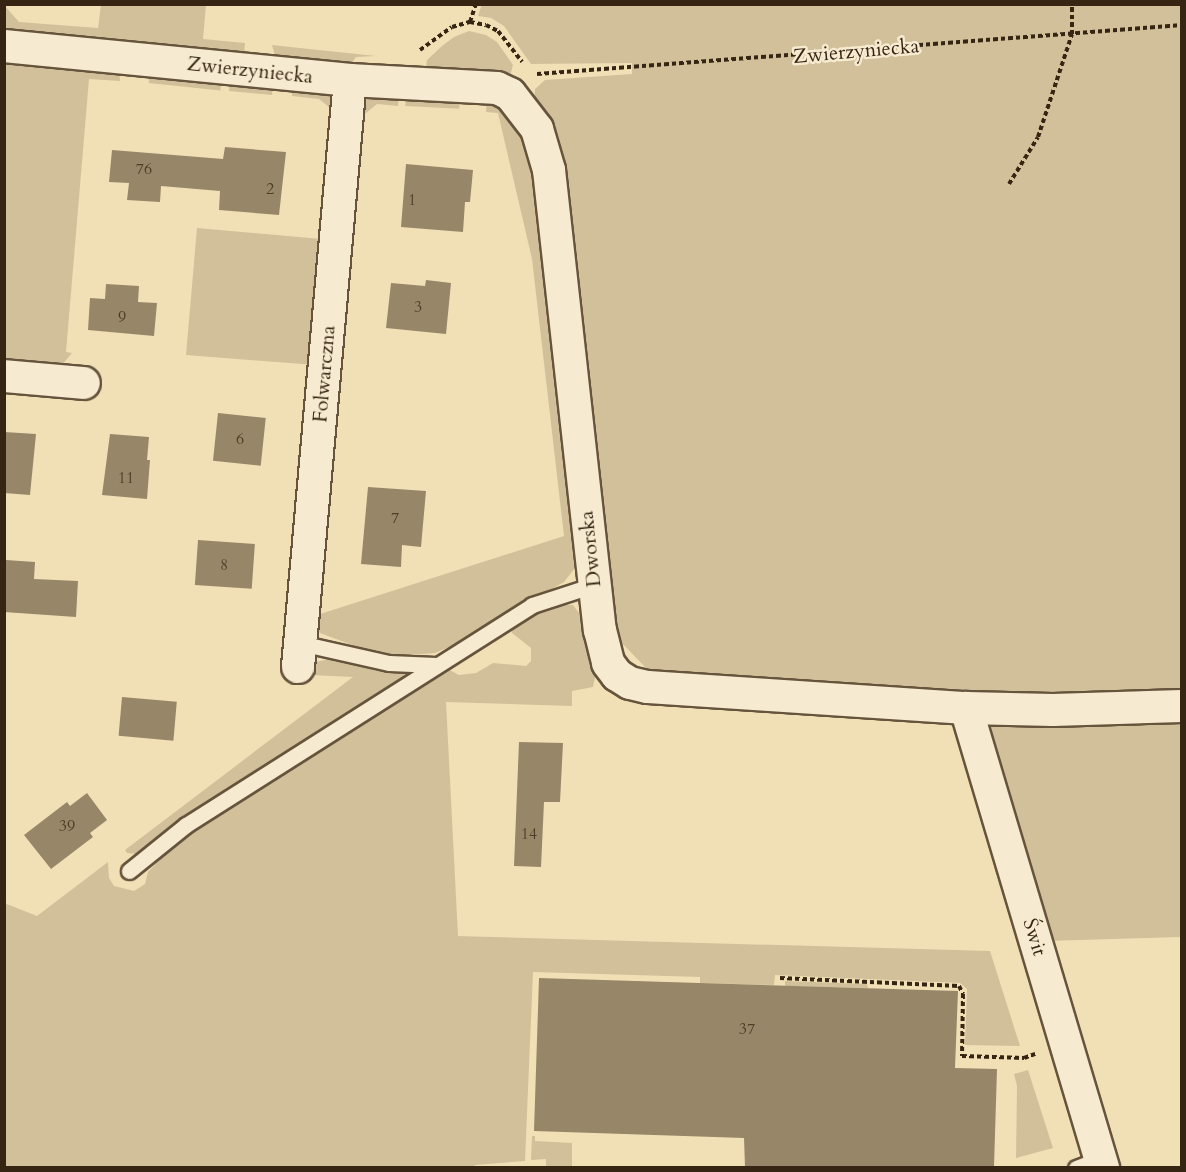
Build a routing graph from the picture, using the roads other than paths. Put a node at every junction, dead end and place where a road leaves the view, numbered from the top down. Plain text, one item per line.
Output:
1 (4, 46) edge
2 (350, 80) junction
3 (497, 88) joint
4 (4, 375) edge
5 (84, 383) dead end
6 (594, 585) junction
7 (299, 655) joint
8 (436, 665) junction
9 (1182, 706) edge
10 (966, 708) junction
11 (129, 871) dead end
12 (1093, 1165) edge

1 - 2 street, Zwierzyniecka
2 - 3 street, Zwierzyniecka
2 - 7 street, Folwarczna
3 - 6 street, Dworska
4 - 5 street
6 - 8 lane
6 - 10 street, Dworska
7 - 8 lane
8 - 11 lane
9 - 10 street, Dworska
10 - 12 street, Świt

